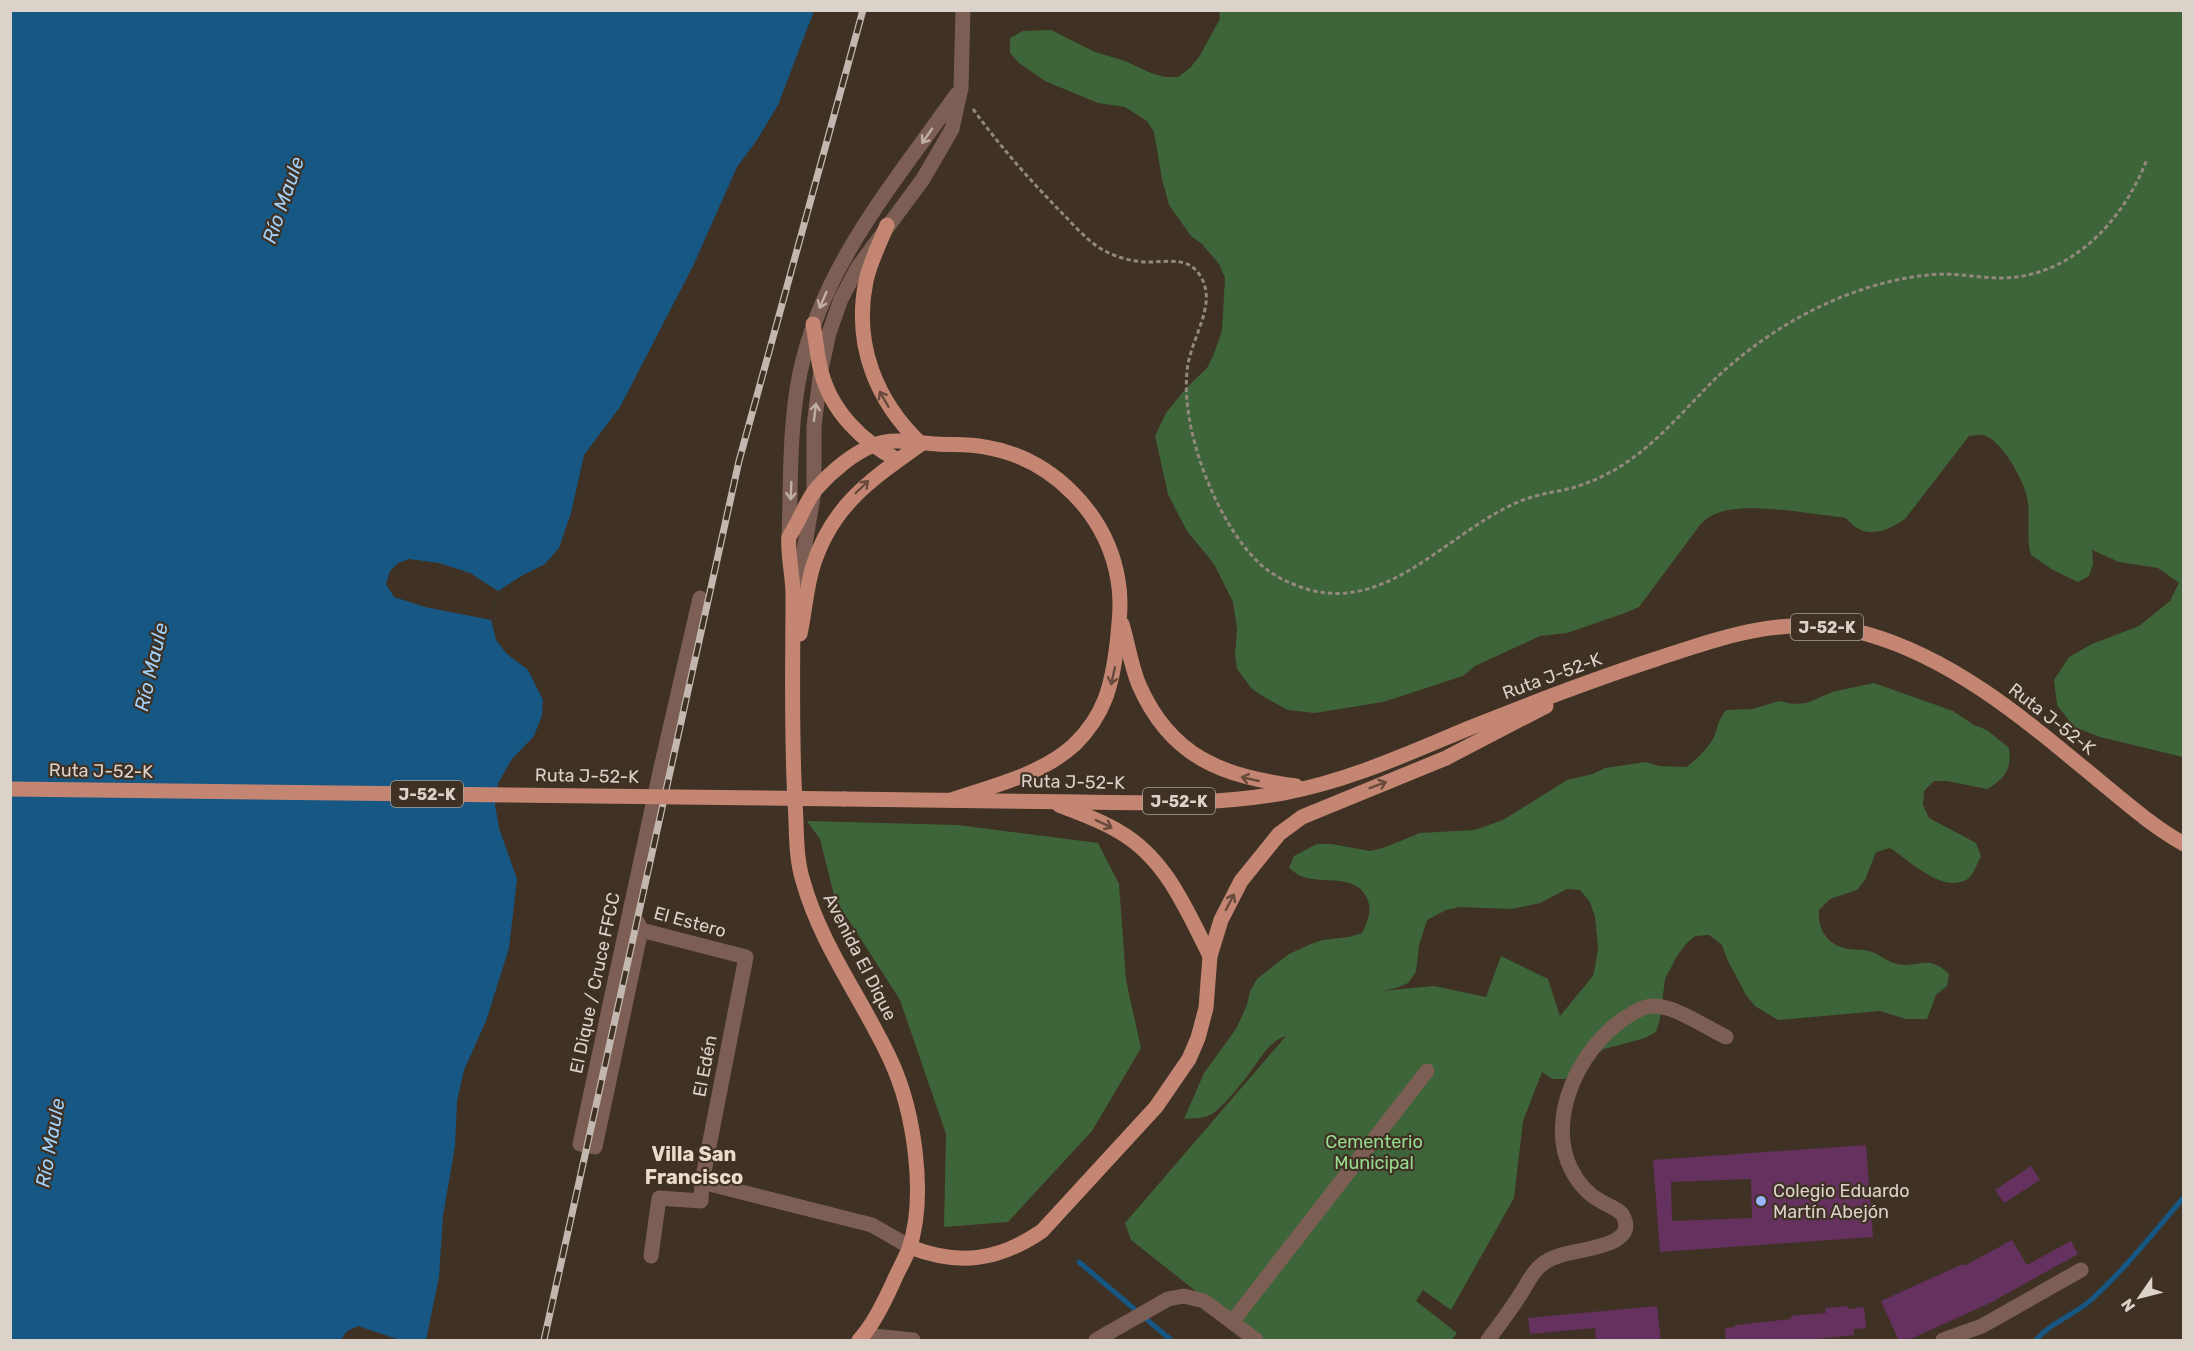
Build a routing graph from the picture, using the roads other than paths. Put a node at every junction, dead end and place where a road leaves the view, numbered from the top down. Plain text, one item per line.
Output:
1 (963, 10) edge
2 (961, 88) junction
3 (887, 225) junction
4 (813, 324) junction
5 (821, 370) junction
6 (921, 444) junction
7 (873, 445) junction
8 (898, 460) junction
9 (814, 491) junction
10 (789, 537) junction
11 (794, 588) junction
12 (700, 598) dead end
13 (1120, 618) junction
14 (792, 676) junction
15 (1579, 686) junction
16 (1308, 788) junction
17 (10, 789) edge
18 (951, 800) junction
19 (1050, 801) junction
20 (2184, 844) edge
21 (635, 925) junction
22 (1210, 956) junction
23 (746, 957) joint
24 (1726, 1037) dead end
25 (1427, 1071) dead end
26 (702, 1182) junction
27 (909, 1247) junction
28 (651, 1256) dead end
29 (2082, 1270) dead end
30 (1232, 1322) junction
31 (862, 1338) edge
32 (913, 1341) edge
33 (1096, 1341) edge
34 (1256, 1341) edge
35 (1488, 1341) edge
36 (1943, 1341) edge

1 - 2 street
2 - 3 street
2 -> 4 street
3 - 5 street
6 -> 3 main road
4 - 5 main road
4 -> 10 street
5 - 7 main road
9 -> 5 street
6 - 7 main road
6 - 8 main road
6 - 13 main road
7 - 8 main road
7 - 9 main road
14 -> 8 main road
9 - 10 main road
9 - 11 street
10 - 11 main road, Avenida El Dique
11 - 14 main road, Avenida El Dique
12 - 21 street, El Dique / Cruce FFCC
16 -> 13 main road
13 -> 18 main road
14 - 27 main road, Avenida El Dique
15 - 16 main road, Ruta J-52-K / J-52-K
15 - 20 main road, Ruta J-52-K / J-52-K
22 -> 15 main road
16 - 19 main road, Ruta J-52-K / J-52-K
17 - 18 main road, Ruta J-52-K / J-52-K, bridge
18 - 19 main road, Ruta J-52-K / J-52-K
19 -> 22 main road
21 - 21 street, El Dique / Cruce FFCC
21 - 23 street, El Estero
22 - 27 main road
23 - 26 street, El Edén
24 - 35 street
25 - 30 street
26 - 27 street
26 - 28 street
27 - 31 main road, Avenida El Dique
29 - 36 street
30 - 33 street
30 - 34 street
31 - 32 street

